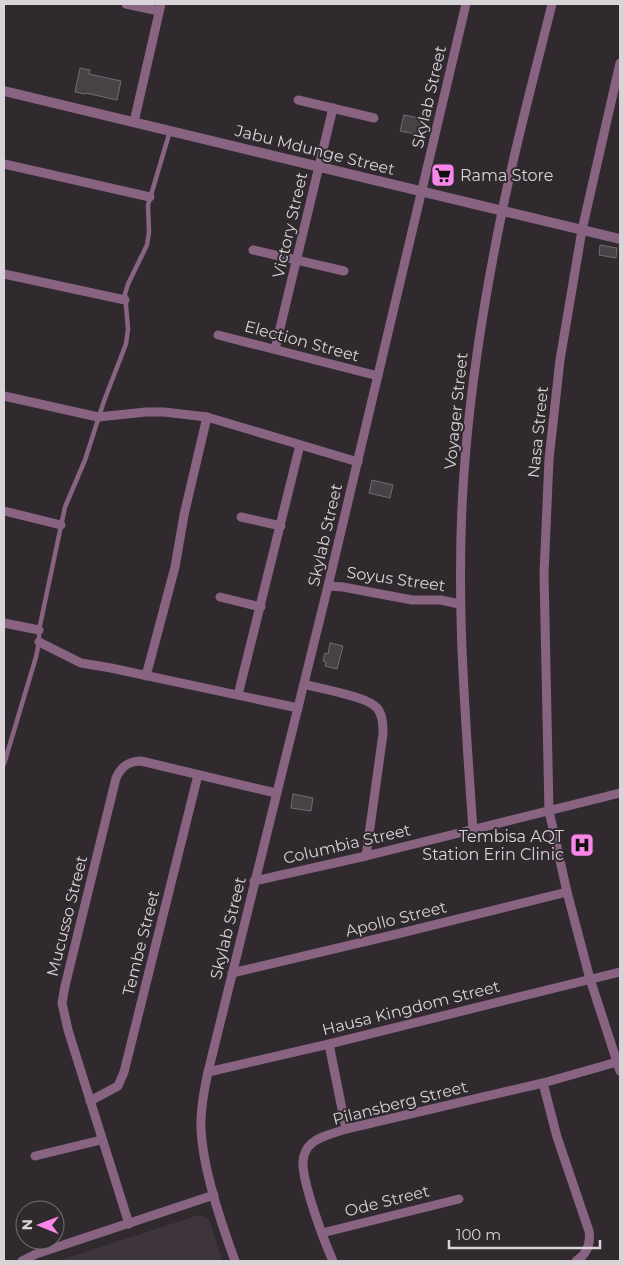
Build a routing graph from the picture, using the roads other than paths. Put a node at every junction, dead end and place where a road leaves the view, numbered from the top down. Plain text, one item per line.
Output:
1 (126, 4) edge
2 (466, 4) edge
3 (552, 4) edge
4 (160, 8) edge
5 (620, 63) edge
6 (4, 91) edge
7 (298, 100) dead end
8 (333, 108) junction
9 (374, 118) dead end
10 (134, 122) junction
11 (170, 131) junction
12 (4, 164) edge
13 (320, 167) junction
14 (422, 192) junction
15 (150, 197) junction
16 (502, 210) junction
17 (582, 230) junction
18 (620, 239) edge
19 (253, 250) dead end
20 (298, 260) junction
21 (344, 272) dead end
22 (4, 274) edge
23 (124, 300) junction
24 (218, 335) dead end
25 (275, 350) junction
26 (378, 376) junction
27 (4, 396) edge
28 (98, 417) junction
29 (207, 417) junction
30 (300, 445) junction
31 (358, 462) junction
32 (4, 512) edge
33 (240, 517) dead end
34 (61, 525) junction
35 (281, 526) junction
36 (328, 586) junction
37 (220, 597) dead end
38 (460, 604) junction
39 (261, 607) junction
40 (4, 623) edge
41 (39, 630) junction
42 (39, 642) junction
43 (146, 676) junction
44 (304, 684) junction
45 (238, 695) junction
46 (298, 708) junction
47 (4, 764) edge
48 (198, 775) junction
49 (276, 793) junction
50 (620, 793) edge
51 (549, 811) junction
52 (473, 830) junction
53 (366, 856) junction
54 (254, 881) junction
55 (567, 892) junction
56 (620, 972) edge
57 (232, 973) junction
58 (590, 979) junction
59 (329, 1044) junction
60 (619, 1066) edge
61 (208, 1072) junction
62 (543, 1083) junction
63 (90, 1101) junction
64 (346, 1129) junction
65 (101, 1140) junction
66 (36, 1156) dead end
67 (214, 1195) junction
68 (459, 1199) dead end
69 (129, 1224) junction
70 (322, 1233) junction
71 (22, 1261) edge
72 (235, 1261) edge
73 (333, 1261) edge
74 (576, 1261) edge

1 - 4 street
2 - 14 street, Skylab Street
3 - 16 street, Voyager Street
4 - 10 street
5 - 17 street, Nasa Street
6 - 10 street, Jabu Mdunge Street
7 - 8 street
8 - 9 street
8 - 13 street, Victory Street
10 - 11 street, Jabu Mdunge Street
11 - 13 street, Jabu Mdunge Street
11 - 15 lane
12 - 15 street
13 - 14 street, Jabu Mdunge Street
13 - 20 street, Victory Street
14 - 16 street, Jabu Mdunge Street
14 - 26 street, Skylab Street
15 - 23 lane
16 - 17 street, Jabu Mdunge Street
16 - 38 street, Voyager Street
17 - 18 street, Jabu Mdunge Street
17 - 51 street, Nasa Street
19 - 20 street
20 - 21 street
20 - 25 street, Victory Street
22 - 23 street
23 - 28 lane
24 - 25 street, Election Street
25 - 26 street, Election Street
26 - 31 street, Skylab Street
27 - 28 street
28 - 29 street
28 - 34 lane
29 - 30 street
29 - 43 street
30 - 31 street
30 - 35 street
31 - 36 street, Skylab Street
32 - 34 street
33 - 35 street
34 - 41 lane
35 - 39 street
36 - 38 street, Soyus Street
36 - 44 street, Skylab Street
37 - 39 street
38 - 52 street, Voyager Street
39 - 45 street
40 - 41 street
41 - 42 lane
42 - 43 street
42 - 47 lane
43 - 45 street
44 - 46 street, Skylab Street
44 - 53 street
45 - 46 street
46 - 49 street, Skylab Street
48 - 49 street, Mucusso Street
48 - 63 street, Tembe Street
48 - 63 street, Mucusso Street
49 - 54 street, Skylab Street
50 - 51 street, Columbia Street
51 - 52 street, Columbia Street
51 - 55 street, Nasa Street
52 - 53 street, Columbia Street
53 - 54 street, Columbia Street
54 - 57 street, Skylab Street
55 - 57 street, Apollo Street
55 - 58 street, Nasa Street
56 - 58 street, Hausa Kingdom Street
57 - 61 street, Skylab Street
58 - 59 street, Hausa Kingdom Street
58 - 60 street, Nasa Street
59 - 61 street, Hausa Kingdom Street
59 - 64 street
60 - 62 street, Pilansberg Street
61 - 67 street, Skylab Street
62 - 64 street, Pilansberg Street
62 - 74 street
63 - 65 street, Mucusso Street
64 - 70 street, Pilansberg Street
65 - 66 street
65 - 69 street, Mucusso Street
67 - 69 street
67 - 72 street, Skylab Street
68 - 70 street, Ode Street
69 - 71 street
70 - 73 street, Pilansberg Street

